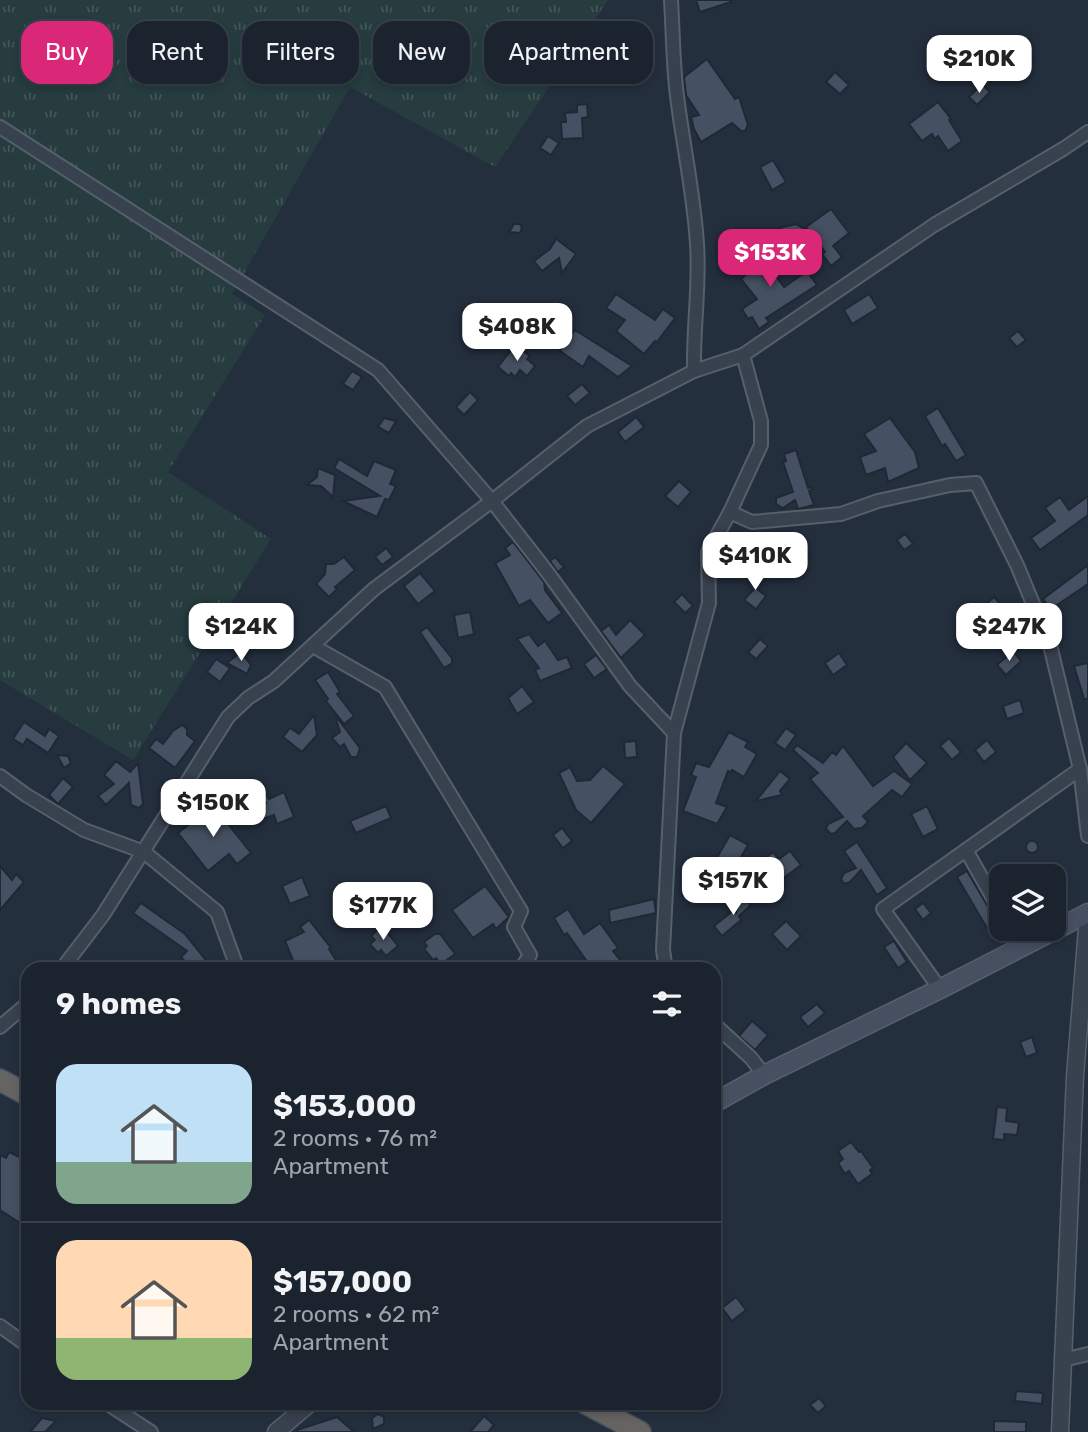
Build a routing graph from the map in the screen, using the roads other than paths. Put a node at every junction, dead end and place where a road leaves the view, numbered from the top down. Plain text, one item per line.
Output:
1 (671, 0) edge
2 (0, 127) edge
3 (1088, 132) edge
4 (743, 355) junction
5 (694, 371) junction
6 (492, 501) junction
7 (730, 512) junction
8 (313, 646) junction
9 (674, 733) junction
10 (1080, 769) junction
11 (0, 776) edge
12 (1088, 836) edge
13 (966, 850) junction
14 (144, 852) junction
15 (989, 891) edge
16 (1088, 914) edge
17 (1018, 941) edge
18 (1021, 947) junction
19 (68, 962) edge
20 (235, 962) edge
21 (525, 962) edge
22 (665, 962) edge
23 (940, 989) junction
24 (21, 1009) edge
25 (0, 1027) edge
26 (721, 1030) edge
27 (764, 1075) junction
28 (0, 1080) edge
29 (21, 1091) edge
30 (721, 1099) edge
31 (0, 1326) edge
32 (21, 1341) edge
33 (1088, 1354) edge
34 (1063, 1360) junction
35 (117, 1410) edge
36 (302, 1410) edge
37 (598, 1410) edge
38 (151, 1432) edge
39 (276, 1432) edge
40 (640, 1432) edge
41 (1060, 1432) edge

1 - 5 street
2 - 6 street
3 - 4 street
4 - 5 street
4 - 7 street
5 - 6 street
6 - 8 street
6 - 9 street
7 - 9 street
7 - 10 street
8 - 14 street
8 - 21 street
9 - 22 street
10 - 12 street
10 - 13 street
11 - 14 street
13 - 15 street
13 - 23 street
14 - 19 street
14 - 20 street
16 - 18 main road
16 - 34 street
17 - 18 street
18 - 23 main road
23 - 27 main road
24 - 25 street
26 - 27 street
27 - 30 main road
28 - 29 highway
31 - 32 street
33 - 34 street
34 - 41 street
35 - 38 street
36 - 39 street
37 - 40 highway

